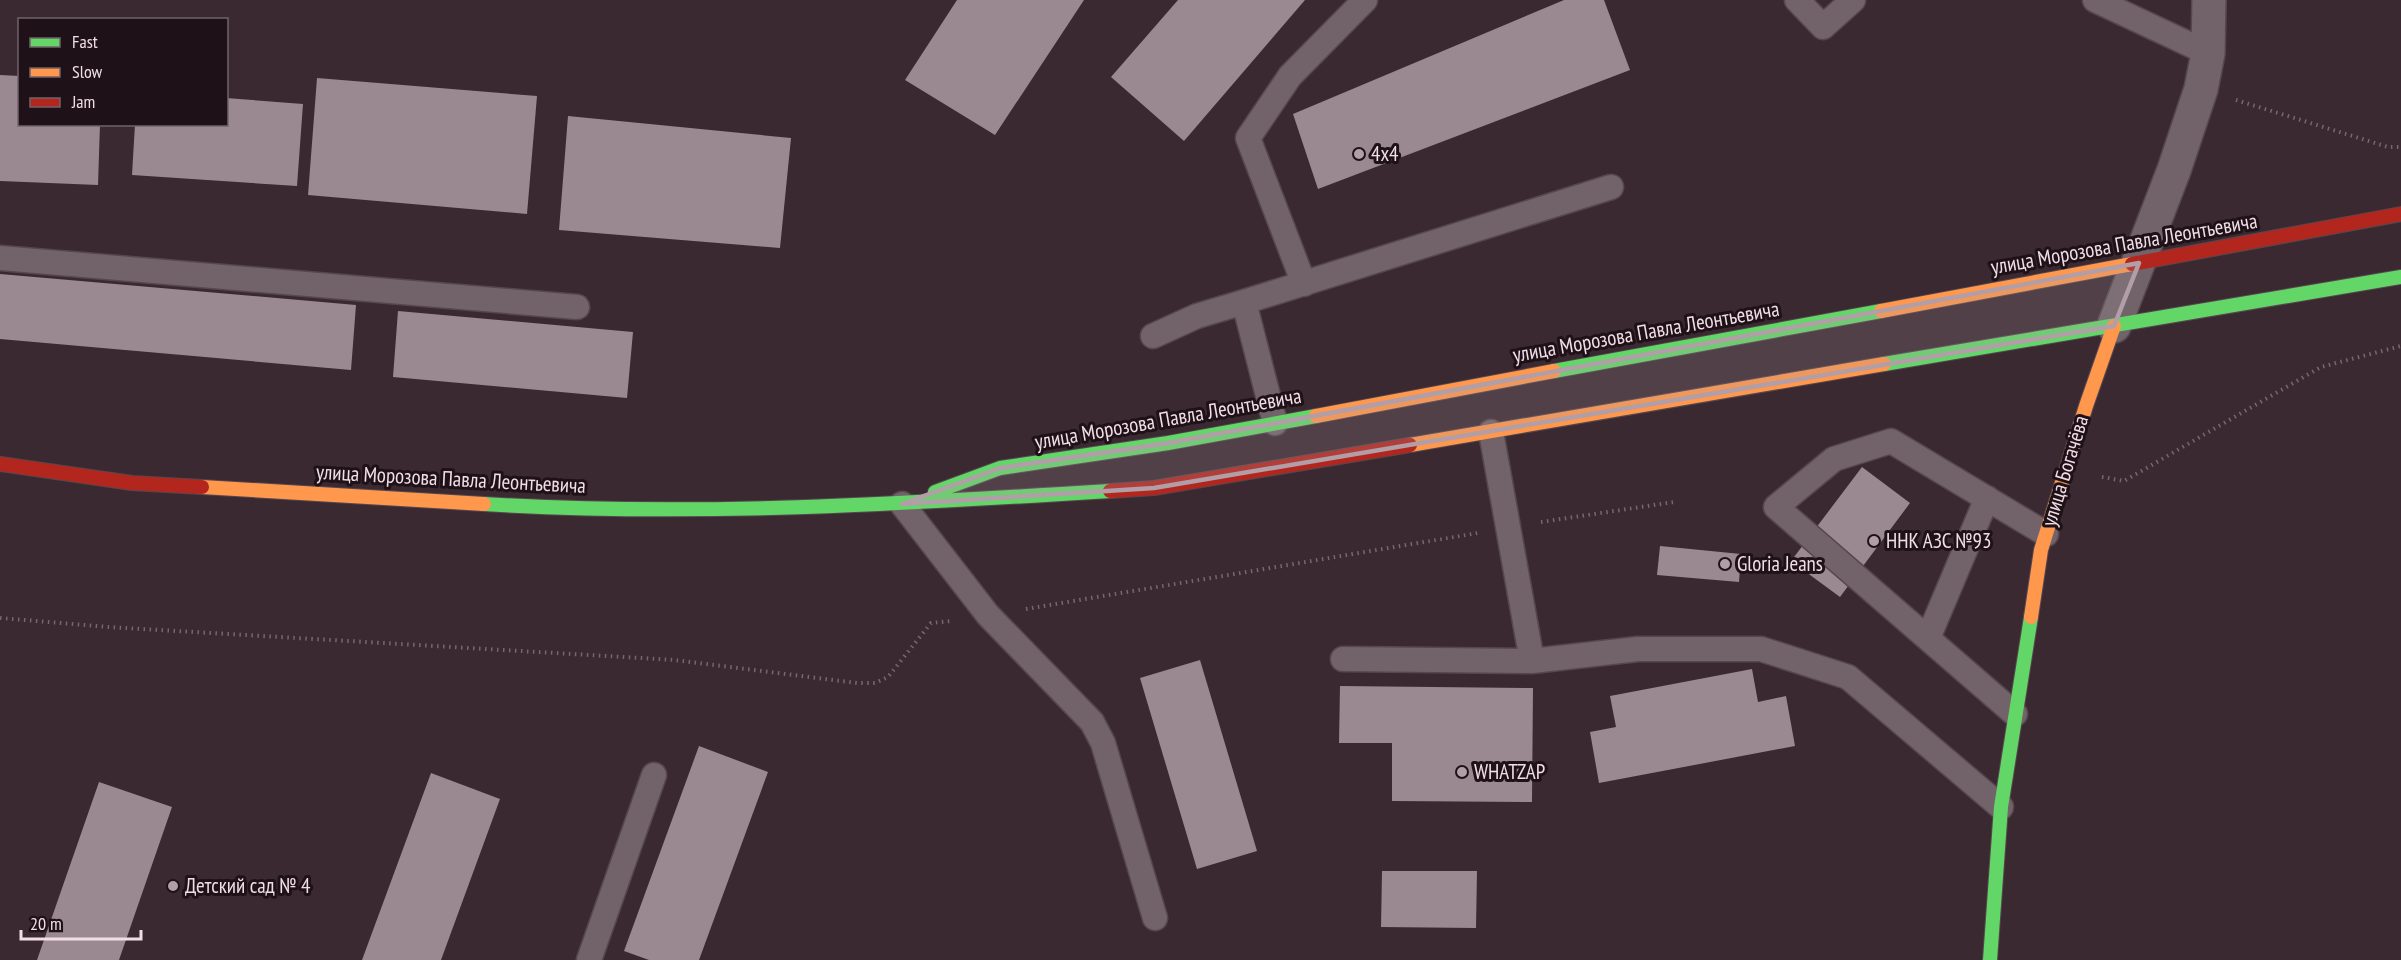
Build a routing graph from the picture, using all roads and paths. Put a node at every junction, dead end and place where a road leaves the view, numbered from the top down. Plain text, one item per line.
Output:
1 (1365, 0) edge
2 (1797, 0) edge
3 (1853, 0) edge
4 (2095, 0) edge
5 (2209, 0) edge
6 (2208, 53) junction
7 (2201, 89) junction
8 (2401, 147) edge
9 (1611, 187) dead end
10 (2401, 214) edge
11 (0, 258) edge
12 (2139, 263) junction
13 (2401, 277) edge
14 (1304, 284) junction
15 (1244, 302) junction
16 (577, 308) dead end
17 (2114, 326) junction
18 (1153, 336) dead end
19 (2401, 346) edge
20 (1275, 423) junction
21 (1491, 432) junction
22 (0, 464) edge
23 (2066, 469) junction
24 (1987, 498) junction
25 (1674, 502) dead end
26 (902, 504) junction
27 (1509, 527) junction
28 (2046, 534) junction
29 (988, 615) junction
30 (0, 618) edge
31 (1928, 638) junction
32 (1343, 659) dead end
33 (1532, 661) junction
34 (2015, 714) junction
35 (654, 775) dead end
36 (2001, 807) junction
37 (1155, 918) dead end
38 (590, 960) edge
39 (1990, 960) edge

1 - 14 lane
2 - 3 lane
4 - 6 lane
5 - 6 street, улица Богачёва
6 - 7 street, улица Богачёва
7 - 8 path
7 - 12 street, улица Богачёва
9 - 14 lane
10 - 12 main road, улица Морозова Павла Леонтьевича
11 - 16 lane
12 - 17 street, улица Богачёва
12 - 20 main road, улица Морозова Павла Леонтьевича
13 - 17 main road, улица Морозова Павла Леонтьевича
14 - 15 lane
15 - 18 lane
15 - 20 lane
17 - 21 main road, улица Морозова Павла Леонтьевича
17 - 23 main road, улица Богачёва
19 - 23 path
20 - 26 main road, улица Морозова Павла Леонтьевича
21 - 26 main road, улица Морозова Павла Леонтьевича
21 - 27 lane
22 - 26 main road, улица Морозова Павла Леонтьевича
23 - 28 main road, улица Богачёва
24 - 28 lane
24 - 31 lane
24 - 31 lane
25 - 27 path
26 - 29 lane
27 - 29 path
27 - 33 lane
28 - 34 main road, улица Богачёва
29 - 30 path
29 - 37 lane
31 - 34 lane
32 - 33 lane
33 - 36 lane
34 - 36 main road, улица Богачёва
35 - 38 lane
36 - 39 main road, улица Богачёва

